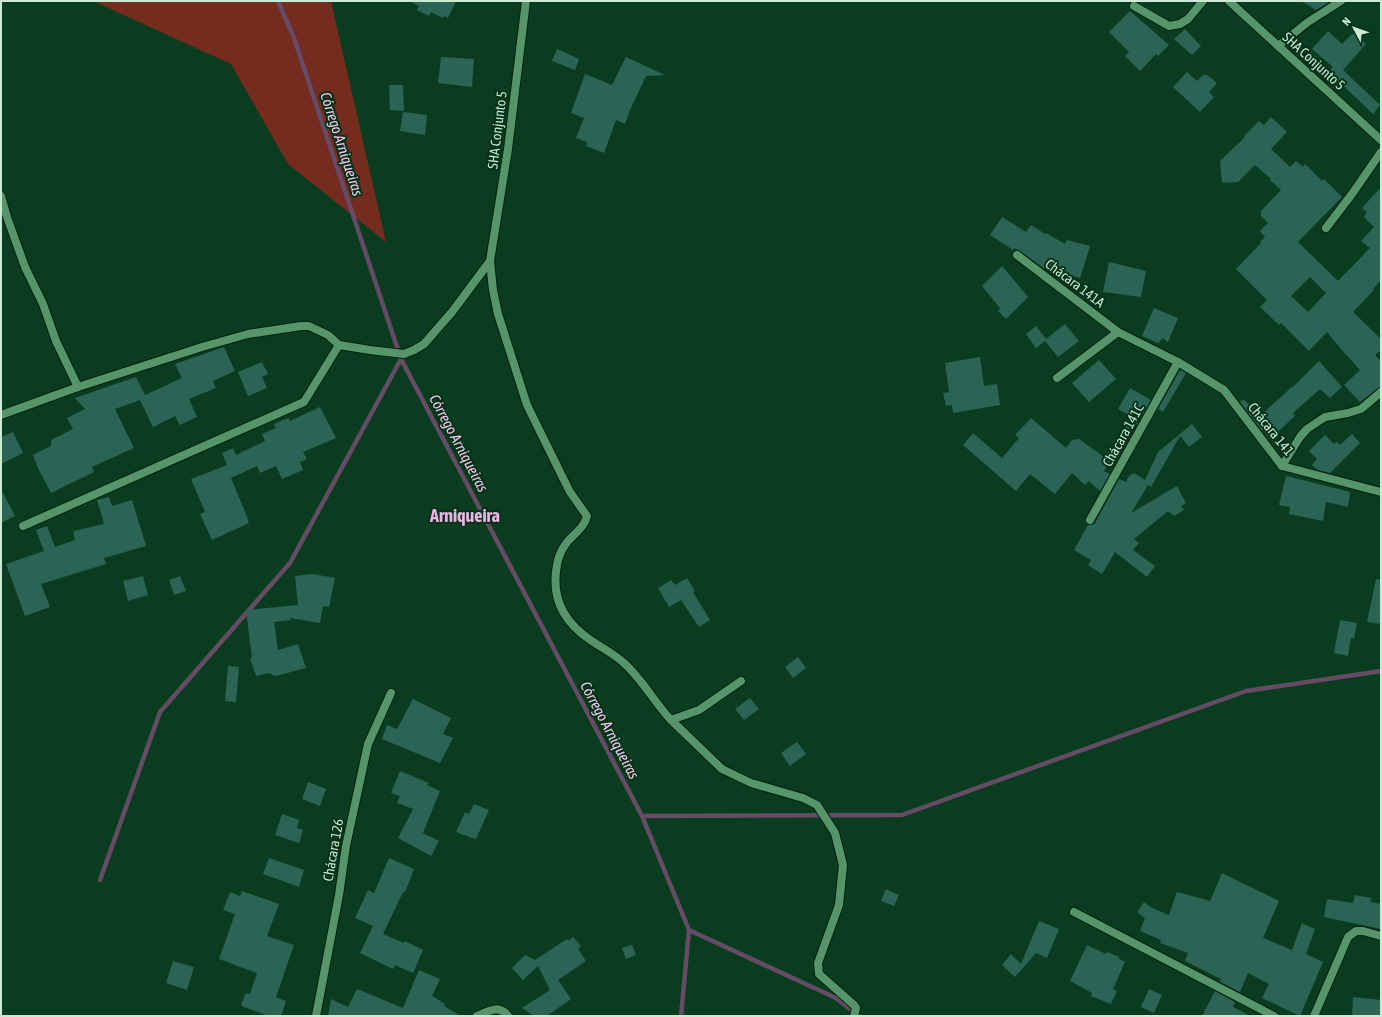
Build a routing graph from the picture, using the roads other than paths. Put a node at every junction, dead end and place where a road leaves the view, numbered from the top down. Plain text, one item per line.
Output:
1 (526, 1) edge
2 (1203, 1) edge
3 (1229, 1) edge
4 (1341, 1) edge
5 (1134, 6) dead end
6 (1278, 46) junction
7 (1381, 140) edge
8 (1381, 152) edge
9 (1, 196) edge
10 (1326, 228) dead end
11 (1017, 255) dead end
12 (490, 262) junction
13 (1118, 332) junction
14 (339, 345) junction
15 (1178, 362) junction
16 (1057, 378) dead end
17 (78, 387) junction
18 (1381, 392) edge
19 (1, 415) edge
20 (1282, 466) junction
21 (1381, 492) edge
22 (1090, 520) dead end
23 (23, 526) dead end
24 (741, 681) dead end
25 (391, 693) dead end
26 (671, 720) junction
27 (1074, 912) dead end
28 (1381, 936) edge
29 (316, 1016) edge
30 (477, 1016) edge
31 (508, 1016) edge
32 (854, 1016) edge
33 (1274, 1016) edge
34 (1314, 1016) edge

1 - 12 street, SHA Conjunto 5
2 - 5 street
3 - 6 street, SHA Conjunto 5
4 - 6 street
6 - 7 street, SHA Conjunto 5
8 - 10 street
9 - 17 street
11 - 13 street, Chácara 141A
12 - 14 street
12 - 26 street
13 - 15 street, Chácara 141A
13 - 16 street
14 - 17 street
14 - 23 street
15 - 20 street, Chácara 141
15 - 22 street, Chácara 141C
17 - 19 street
18 - 20 street
20 - 21 street, Chácara 141
24 - 26 street
25 - 29 street, Chácara 126
26 - 32 street
27 - 33 street
28 - 34 street
30 - 31 street

